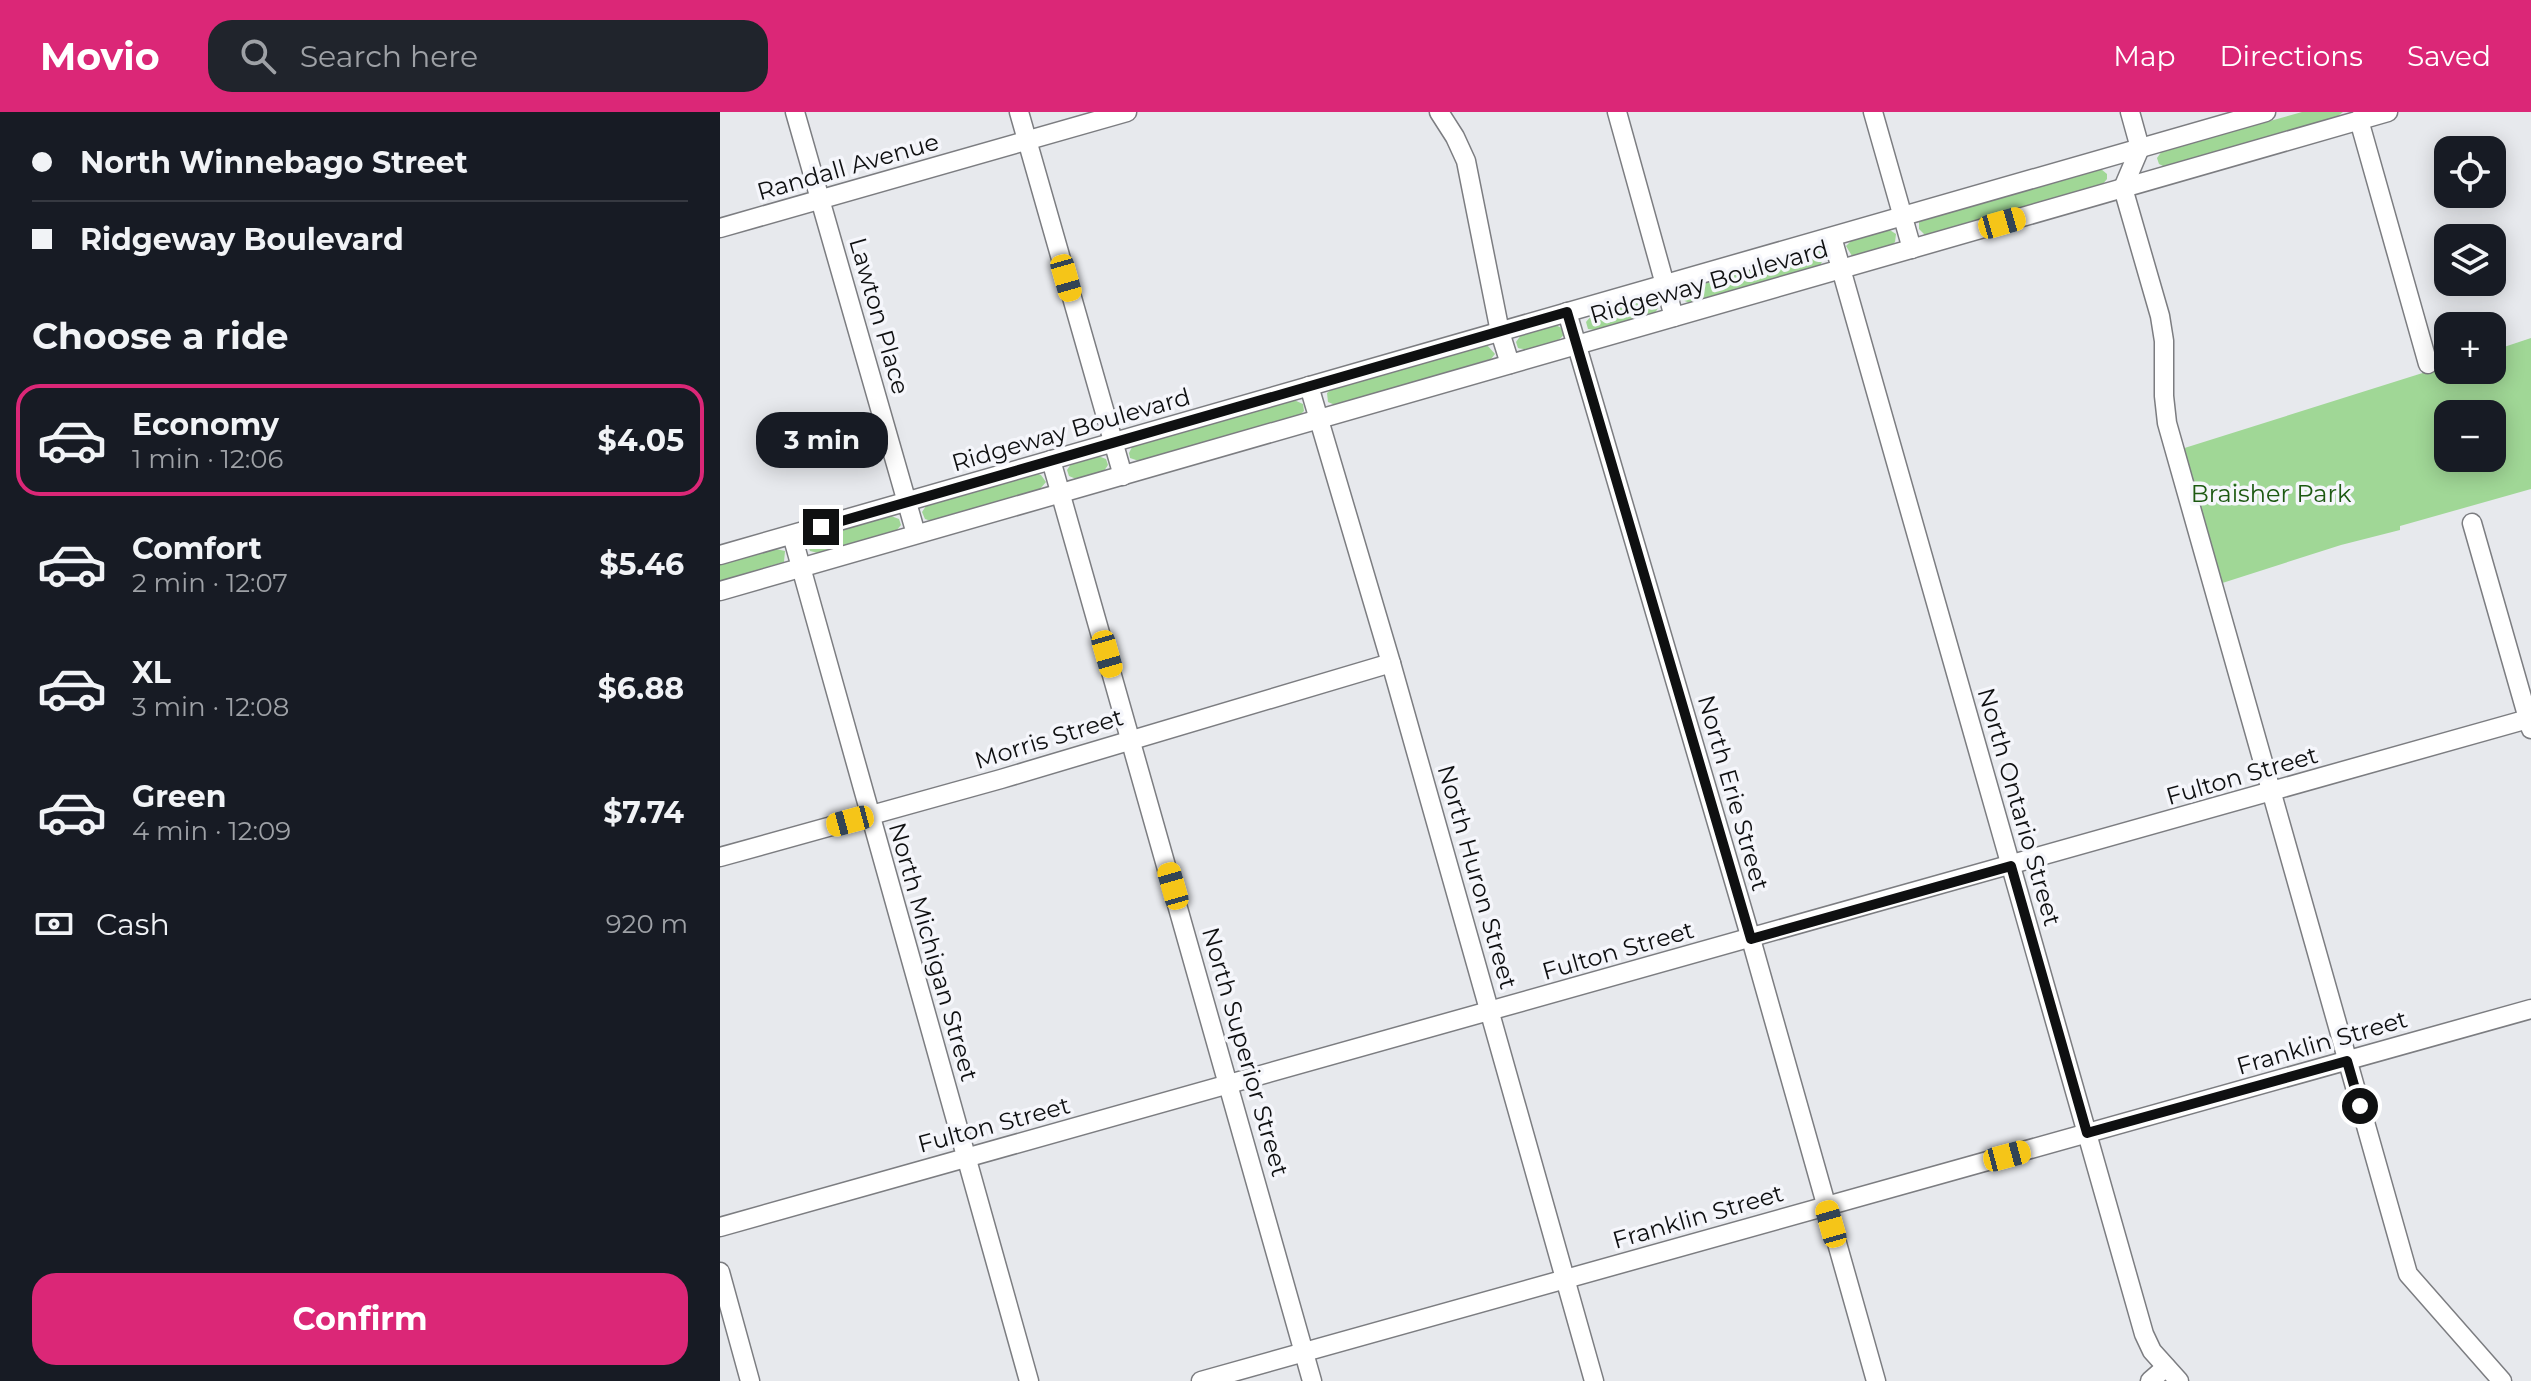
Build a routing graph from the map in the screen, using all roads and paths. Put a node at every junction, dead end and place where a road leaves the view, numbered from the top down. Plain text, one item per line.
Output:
1 (795, 112) edge
2 (1019, 112) edge
3 (1127, 112) edge
4 (1439, 112) edge
5 (1617, 112) edge
6 (1873, 112) edge
7 (2130, 112) edge
8 (2266, 112) edge
9 (2388, 112) edge
10 (2362, 116) edge
11 (1027, 140) junction
12 (2140, 148) junction
13 (2123, 188) junction
14 (820, 200) junction
15 (1902, 216) junction
16 (720, 228) edge
17 (1832, 237) junction
18 (1912, 249) junction
19 (1840, 269) junction
20 (1665, 283) junction
21 (1567, 312) junction
22 (1674, 317) junction
23 (1500, 332) junction
24 (1576, 344) junction
25 (1510, 364) junction
26 (2428, 364) dead end
27 (1309, 386) junction
28 (1321, 419) junction
29 (1113, 443) junction
30 (1051, 460) junction
31 (1123, 476) junction
32 (1061, 494) junction
33 (907, 501) junction
34 (2472, 523) dead end
35 (916, 534) junction
36 (792, 535) junction
37 (720, 555) edge
38 (802, 568) junction
39 (720, 591) edge
40 (1391, 663) junction
41 (2530, 724) edge
42 (1132, 739) junction
43 (2271, 793) junction
44 (870, 816) junction
45 (720, 857) edge
46 (2011, 866) junction
47 (1751, 939) junction
48 (2531, 1009) edge
49 (1490, 1012) junction
50 (2347, 1061) junction
51 (1230, 1085) junction
52 (2087, 1133) junction
53 (965, 1157) junction
54 (1826, 1206) junction
55 (720, 1227) edge
56 (720, 1272) edge
57 (1565, 1279) junction
58 (1305, 1352) junction
59 (2172, 1374) edge
60 (750, 1381) edge
61 (1029, 1381) edge
62 (1201, 1381) edge
63 (1312, 1381) edge
64 (1594, 1381) edge
65 (1876, 1381) edge
66 (2150, 1381) edge
67 (2502, 1381) edge

1 - 14 street, Lawton Place
2 - 11 street
3 - 11 street, Randall Avenue
4 - 23 street
5 - 20 street
6 - 15 street
7 - 12 street
8 - 12 street, Ridgeway Boulevard
9 - 10 street, Ridgeway Boulevard
10 - 13 street, Ridgeway Boulevard
10 - 26 street
11 - 14 street, Randall Avenue
11 - 29 street
12 - 13 street
12 - 15 street, Ridgeway Boulevard
13 - 18 street, Ridgeway Boulevard
13 - 43 street
14 - 16 street, Randall Avenue
14 - 33 street, Lawton Place
15 - 17 street, Ridgeway Boulevard
15 - 18 street
17 - 19 street, North Ontario Street
17 - 20 street, Ridgeway Boulevard
18 - 19 street, Ridgeway Boulevard
19 - 22 street, Ridgeway Boulevard
19 - 46 street, North Ontario Street
20 - 21 street, Ridgeway Boulevard
20 - 22 street
21 - 23 street, Ridgeway Boulevard
21 - 24 street, North Erie Street
22 - 24 street, Ridgeway Boulevard
23 - 25 street
23 - 27 street, Ridgeway Boulevard
24 - 25 street, Ridgeway Boulevard
24 - 47 street, North Erie Street
25 - 28 street, Ridgeway Boulevard
27 - 28 street, North Huron Street
27 - 29 street, Ridgeway Boulevard
28 - 31 street, Ridgeway Boulevard
28 - 40 street, North Huron Street
29 - 30 street, Ridgeway Boulevard
29 - 31 street
30 - 32 street, North Superior Street
30 - 33 street, Ridgeway Boulevard
31 - 32 street, Ridgeway Boulevard
32 - 35 street, Ridgeway Boulevard
32 - 42 street, North Superior Street
33 - 35 street, Lawton Place
33 - 36 street, Ridgeway Boulevard
34 - 41 street
35 - 38 street, Ridgeway Boulevard
36 - 37 street, Ridgeway Boulevard
36 - 38 street, North Michigan Street
38 - 39 street, Ridgeway Boulevard
38 - 44 street, North Michigan Street
40 - 42 street, Morris Street
40 - 49 street, North Huron Street
41 - 43 street, Fulton Street
42 - 44 street, Morris Street
42 - 51 street, North Superior Street
43 - 46 street, Fulton Street
43 - 50 street
44 - 45 street, Morris Street
44 - 53 street, North Michigan Street
46 - 47 street, Fulton Street
46 - 52 street, North Ontario Street
47 - 49 street, Fulton Street
47 - 54 street, North Erie Street
48 - 50 street, Franklin Street
49 - 51 street, Fulton Street
49 - 57 street, North Huron Street
50 - 52 street, Franklin Street
50 - 67 street
51 - 53 street, Fulton Street
51 - 58 street, North Superior Street
52 - 54 street, Franklin Street
52 - 59 street, North Ontario Street
53 - 55 street, Fulton Street
53 - 61 street, North Michigan Street
54 - 57 street, Franklin Street
54 - 65 street, North Erie Street
56 - 60 street
57 - 58 street, Franklin Street
57 - 64 street, North Huron Street
58 - 62 street, Franklin Street
58 - 63 street, North Superior Street
59 - 66 street

